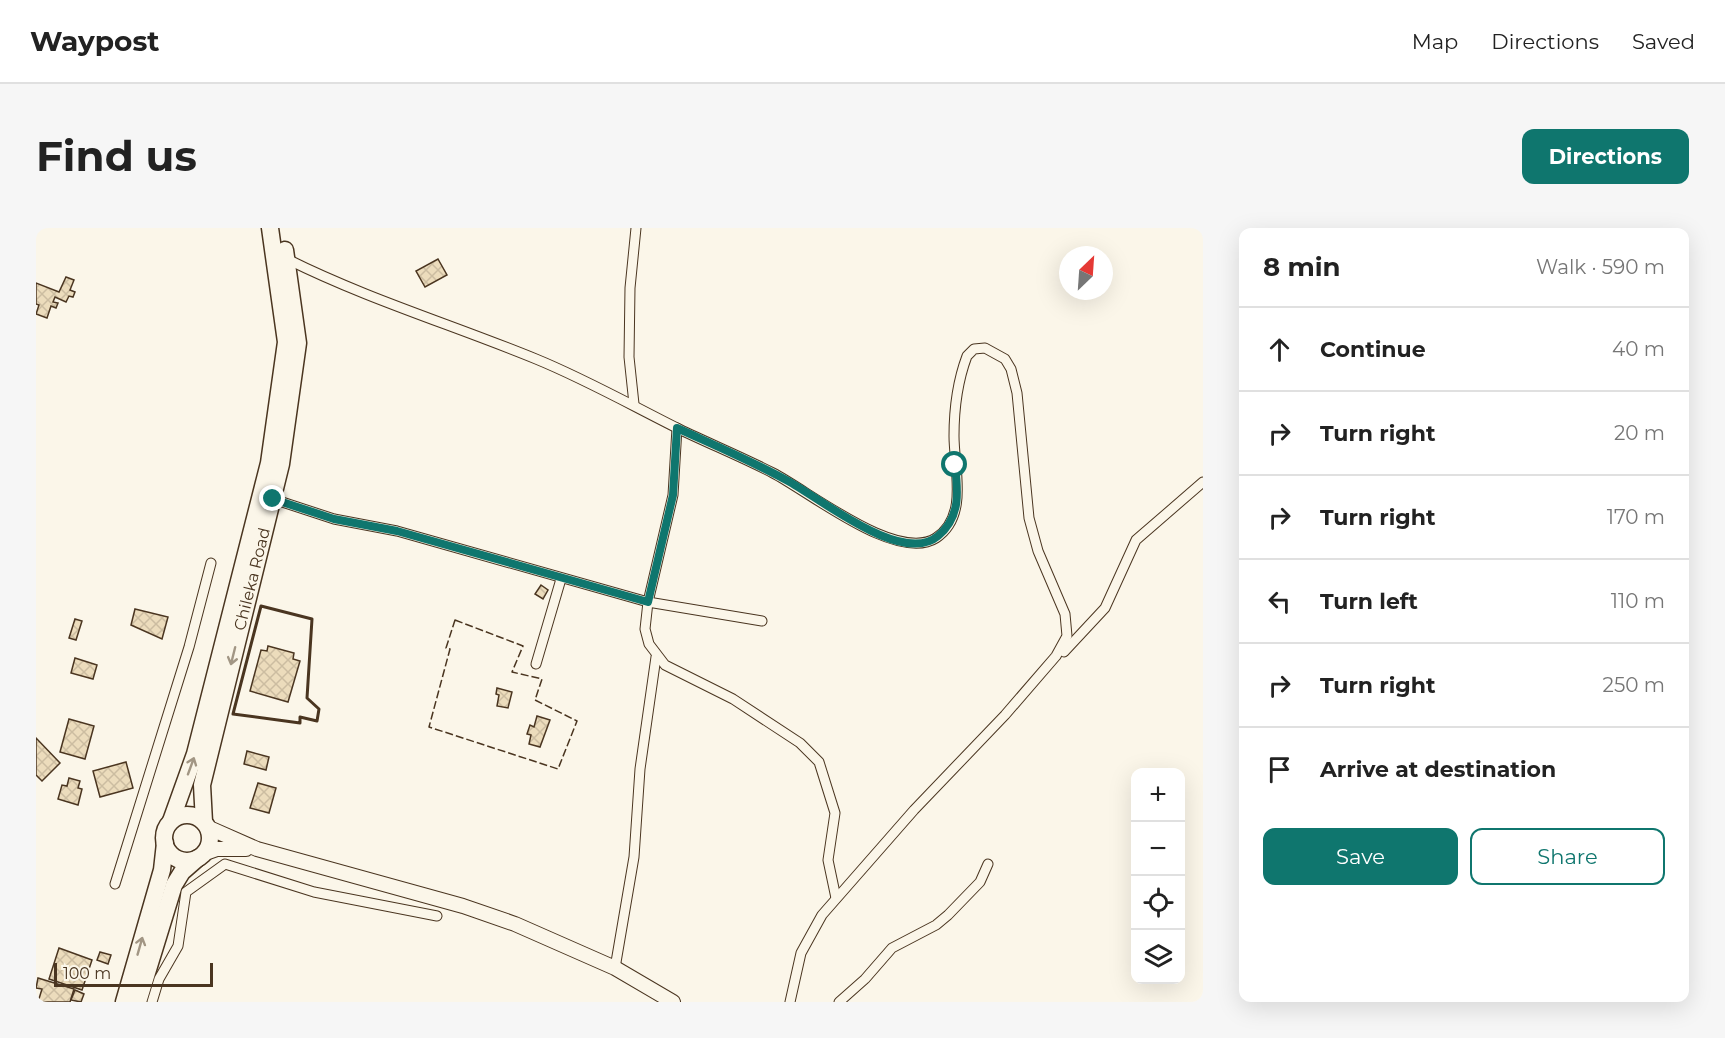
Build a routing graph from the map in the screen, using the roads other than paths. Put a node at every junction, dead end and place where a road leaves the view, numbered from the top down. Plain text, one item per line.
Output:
1 (270, 228) edge
2 (281, 228) edge
3 (636, 228) edge
4 (287, 259) junction
5 (634, 404) junction
6 (677, 428) junction
7 (1203, 482) edge
8 (266, 497) junction
9 (212, 562) dead end
10 (561, 579) junction
11 (648, 602) junction
12 (762, 621) dead end
13 (1056, 656) junction
14 (656, 657) junction
15 (536, 664) dead end
16 (171, 821) junction
17 (206, 825) junction
18 (165, 843) junction
19 (258, 849) junction
20 (200, 856) junction
21 (988, 864) dead end
22 (115, 884) dead end
23 (836, 897) junction
24 (437, 915) dead end
25 (615, 968) junction
26 (124, 1002) edge
27 (138, 1002) edge
28 (152, 1002) edge
29 (673, 1002) edge
30 (790, 1002) edge
31 (839, 1002) edge

1 - 8 highway
2 - 4 highway, Chileka Road
3 - 5 street
4 - 5 street
4 - 8 highway, Chileka Road
5 - 6 street
6 - 11 street
6 - 13 street
7 - 13 street
8 - 10 street
16 -> 8 highway, Chileka Road
8 -> 17 highway, Chileka Road
9 - 22 street
10 - 11 street
10 - 15 street
11 - 12 street
11 - 14 street
13 - 23 street
14 - 23 street
14 - 25 street
16 - 17 highway
16 - 18 highway, Chileka Road
17 - 19 main road
17 - 20 highway, Chileka Road
18 - 20 highway
26 -> 18 highway, Chileka Road
19 - 20 main road
19 - 25 main road
20 - 27 highway
21 - 31 street
23 - 30 street
24 - 28 street
25 - 29 main road

